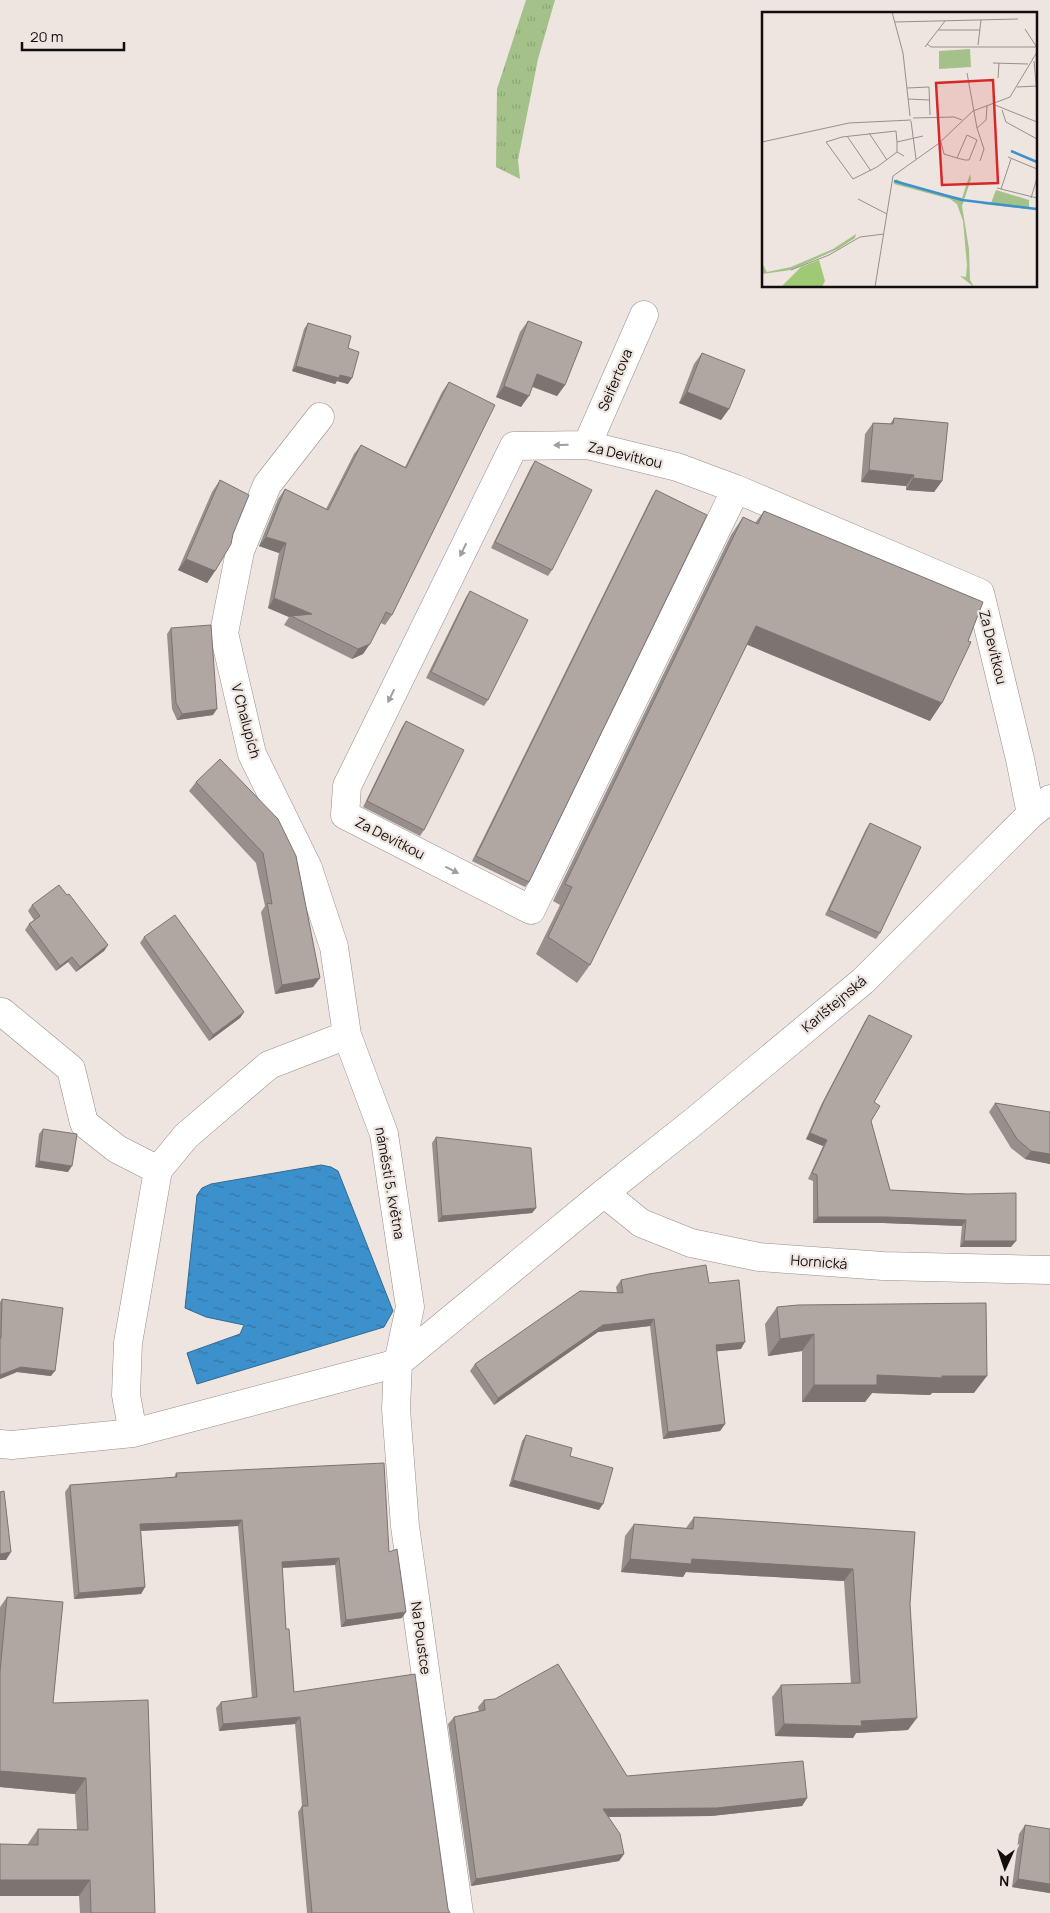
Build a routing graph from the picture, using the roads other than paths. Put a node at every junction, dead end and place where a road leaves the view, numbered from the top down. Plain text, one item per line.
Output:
1 (644, 315) dead end
2 (320, 417) dead end
3 (587, 445) junction
4 (736, 489) junction
5 (1041, 806) edge
6 (2, 1012) dead end
7 (347, 1035) junction
8 (158, 1170) junction
9 (604, 1193) junction
10 (1050, 1270) edge
11 (398, 1363) junction
12 (133, 1433) junction
13 (0, 1444) edge
14 (459, 1913) edge

1 - 3 street, Seifertova
2 - 7 street, V Chalupích
3 - 4 street, Za Devítkou
3 -> 4 street, Za Devítkou
4 - 5 street, Za Devítkou
5 - 9 street, Karlštejnská
6 - 8 street
7 - 8 street
7 - 11 street, náměstí 5. května
8 - 12 street
9 - 10 street, Hornická
9 - 11 street
11 - 12 street
11 - 14 street, Na Poustce
12 - 13 street

